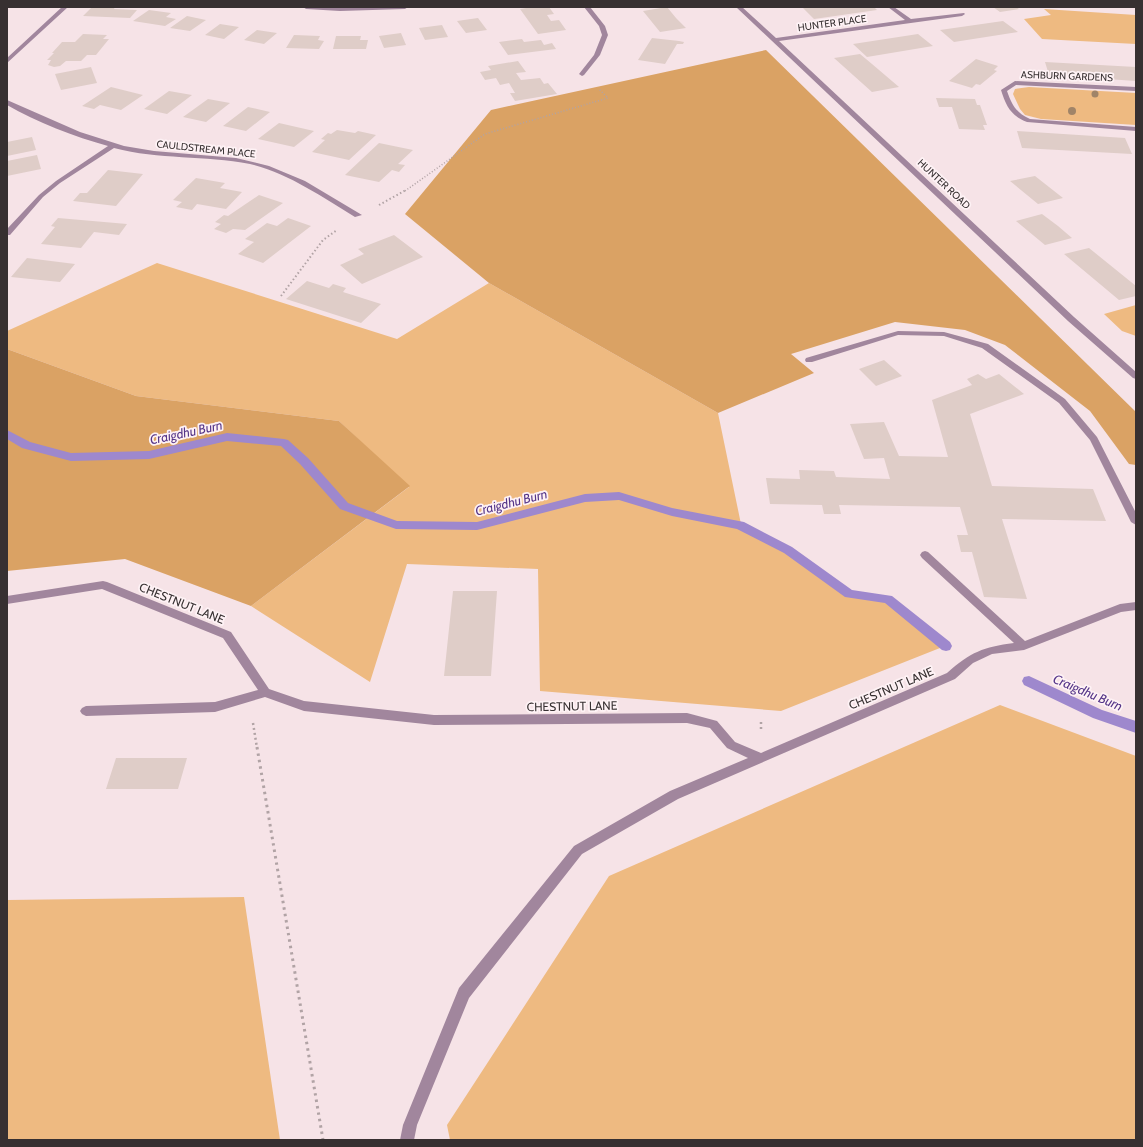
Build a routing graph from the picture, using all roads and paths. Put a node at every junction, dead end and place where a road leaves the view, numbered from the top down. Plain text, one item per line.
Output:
1 (65, 7) edge
2 (306, 7) edge
3 (406, 7) edge
4 (587, 7) edge
5 (739, 7) edge
6 (890, 7) edge
7 (962, 14) dead end
8 (909, 21) junction
9 (775, 40) junction
10 (7, 61) edge
11 (582, 74) dead end
12 (1136, 89) edge
13 (7, 102) edge
14 (592, 102) dead end
15 (1136, 129) edge
16 (112, 146) junction
17 (358, 215) junction
18 (7, 233) edge
19 (281, 296) dead end
20 (809, 360) dead end
21 (1136, 376) edge
22 (1136, 522) edge
23 (925, 555) dead end
24 (7, 600) edge
25 (1136, 606) edge
26 (1024, 646) junction
27 (265, 692) junction
28 (86, 711) dead end
29 (759, 757) junction
30 (323, 1140) edge
31 (407, 1140) edge

1 - 10 street
2 - 3 street
4 - 11 street
5 - 9 street, HUNTER ROAD
6 - 8 street
7 - 8 street, HUNTER PLACE
8 - 9 street, HUNTER PLACE
9 - 21 street, HUNTER ROAD
12 - 15 street, ASHBURN GARDENS
13 - 16 street, CAULDSTREAM PLACE
14 - 17 path
16 - 17 street, CAULDSTREAM PLACE
16 - 18 street
17 - 19 path
20 - 22 street
23 - 26 street
24 - 27 street, CHESTNUT LANE
25 - 26 street, CHESTNUT LANE
26 - 29 street, CHESTNUT LANE
27 - 28 street
27 - 29 street, CHESTNUT LANE
27 - 30 path
29 - 31 street

